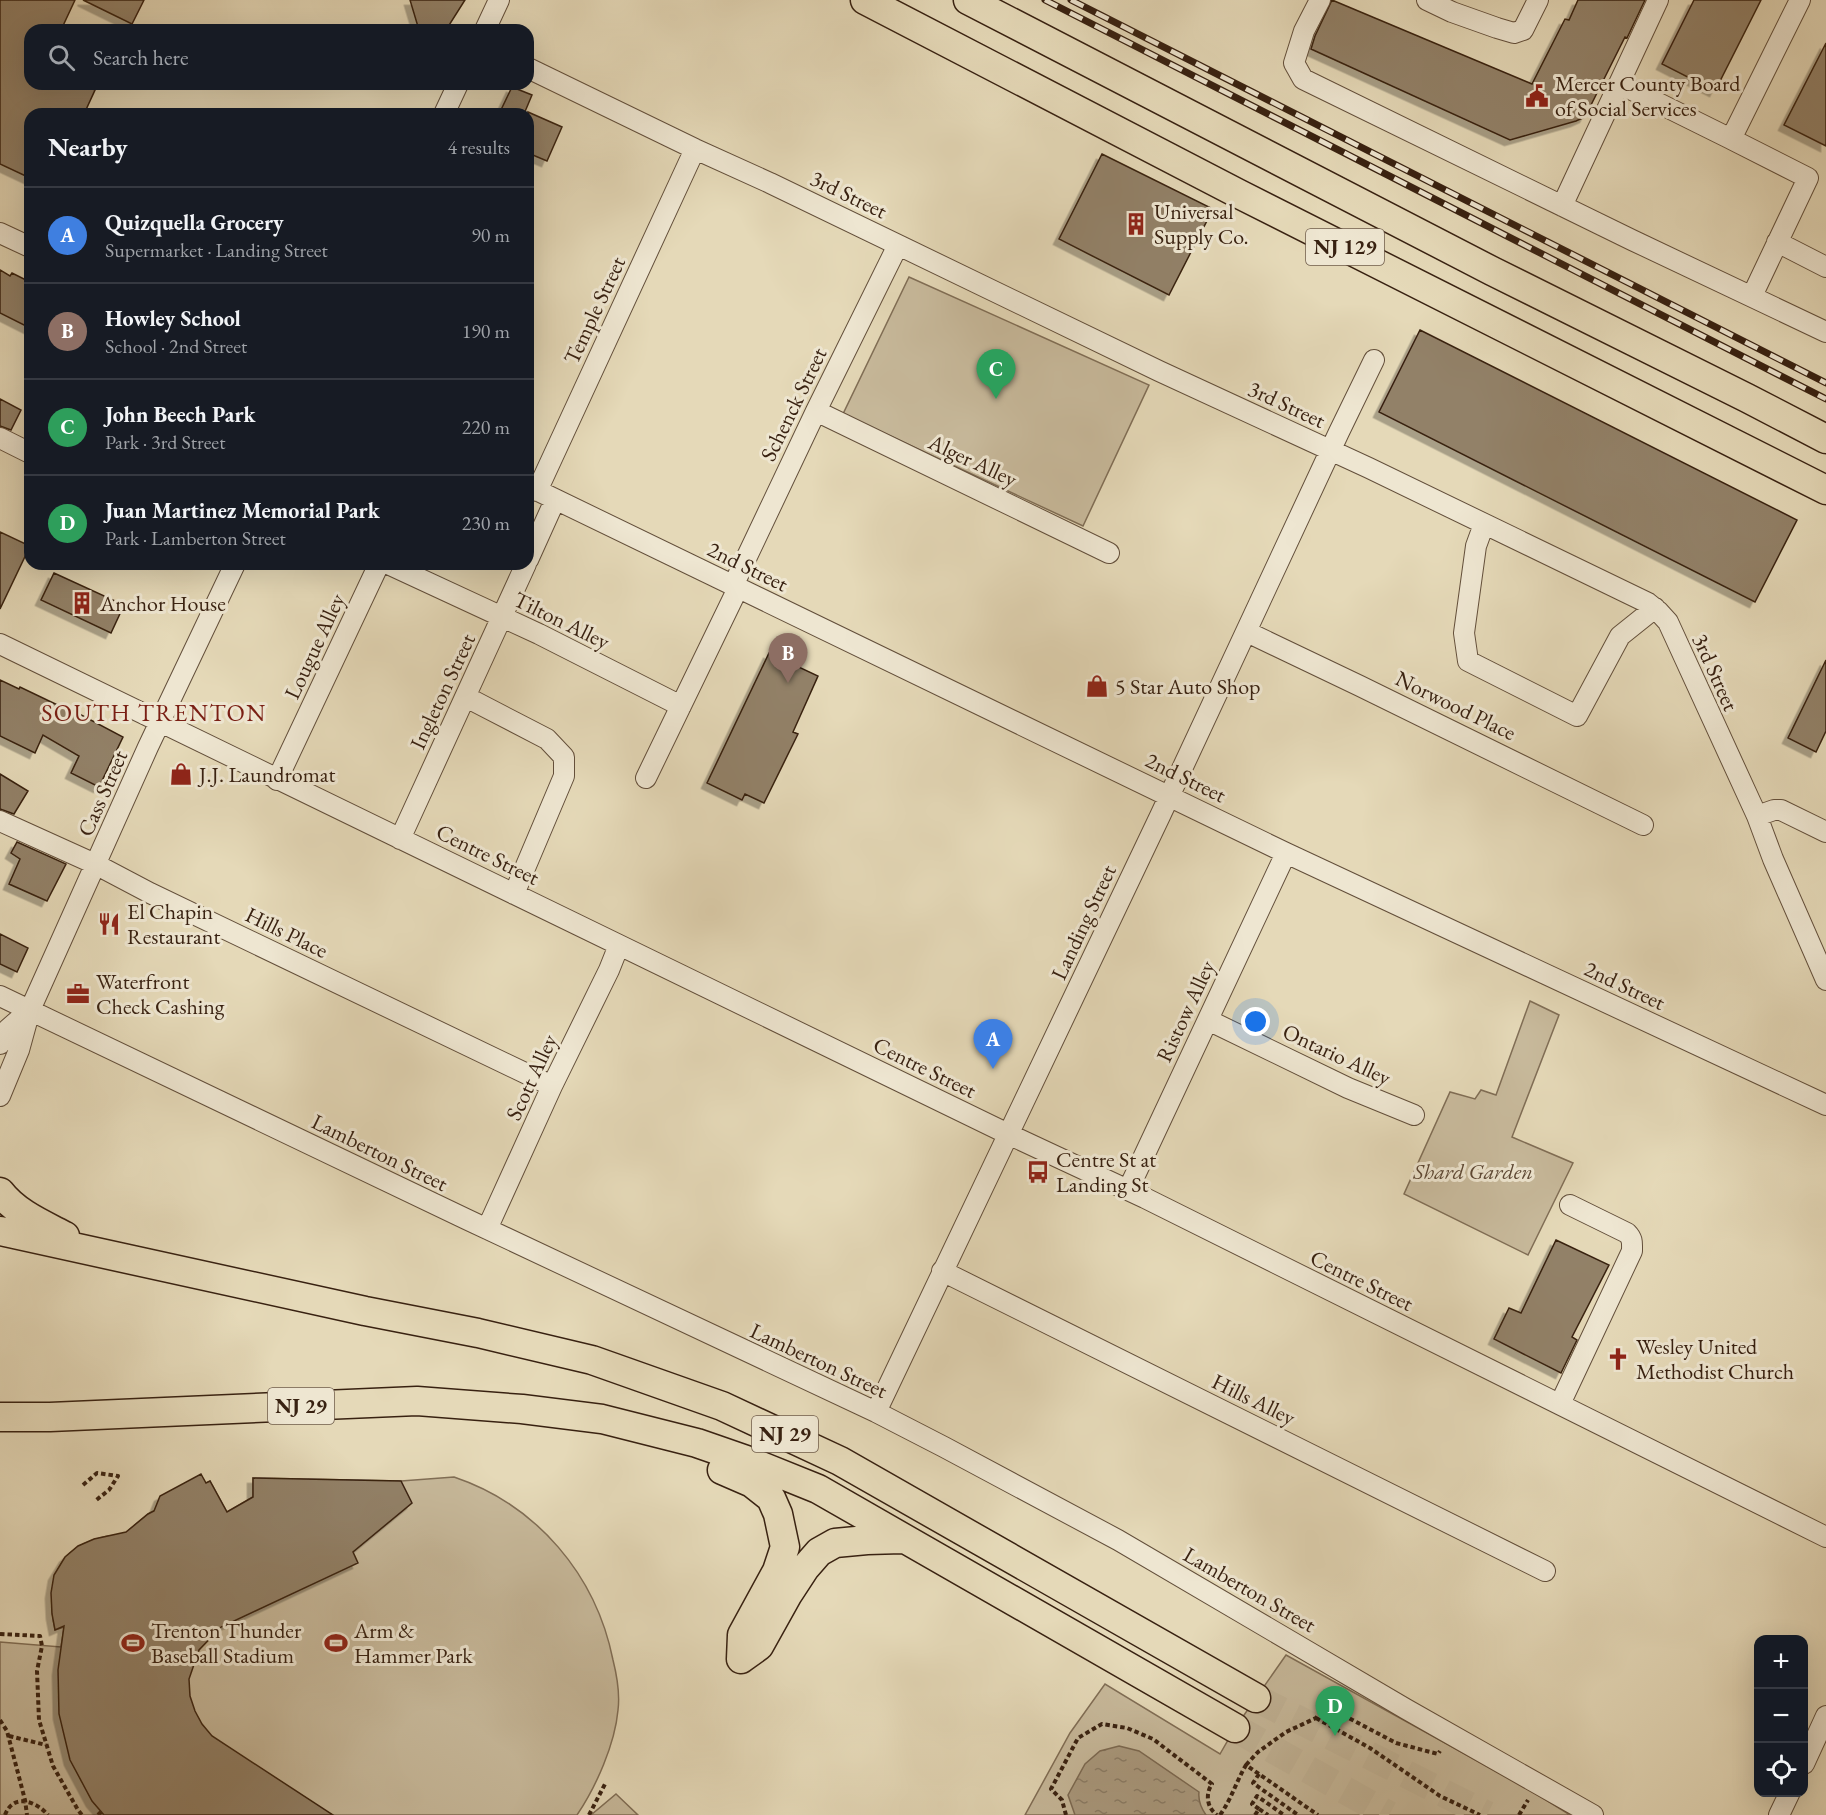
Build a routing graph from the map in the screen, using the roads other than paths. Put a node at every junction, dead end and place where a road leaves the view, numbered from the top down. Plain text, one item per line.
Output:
1 (499, 0) edge
2 (865, 0) edge
3 (968, 0) edge
4 (1320, 0) edge
5 (1427, 0) edge
6 (1538, 0) edge
7 (1658, 0) edge
8 (1800, 0) edge
9 (488, 24) edge
10 (534, 71) edge
11 (1620, 84) junction
12 (455, 90) edge
13 (447, 108) edge
14 (1731, 140) junction
15 (695, 149) junction
16 (1562, 206) junction
17 (0, 233) edge
18 (1777, 242) junction
19 (24, 244) edge
20 (898, 245) junction
21 (1826, 267) edge
22 (1752, 296) junction
23 (1826, 332) edge
24 (1374, 360) dead end
25 (816, 411) junction
26 (0, 438) edge
27 (1826, 439) edge
28 (24, 450) edge
29 (1331, 450) junction
30 (534, 487) edge
31 (534, 490) edge
32 (1826, 490) edge
33 (555, 500) junction
34 (1484, 524) junction
35 (534, 546) edge
36 (1109, 553) dead end
37 (232, 570) edge
38 (376, 570) edge
39 (401, 570) edge
40 (523, 570) edge
41 (735, 587) junction
42 (1655, 608) junction
43 (502, 618) junction
44 (1247, 632) junction
45 (0, 645) edge
46 (466, 697) junction
47 (681, 706) junction
48 (160, 723) junction
49 (646, 778) dead end
50 (277, 780) junction
51 (1170, 795) junction
52 (1757, 816) junction
53 (0, 821) edge
54 (1644, 825) dead end
55 (1826, 831) edge
56 (400, 838) junction
57 (1286, 853) junction
58 (95, 864) junction
59 (513, 894) junction
60 (619, 945) junction
61 (1826, 980) edge
62 (0, 996) edge
63 (30, 1010) junction
64 (1208, 1020) junction
65 (0, 1044) edge
66 (552, 1086) junction
67 (0, 1096) edge
68 (1826, 1105) edge
69 (1414, 1114) dead end
70 (1008, 1134) junction
71 (1128, 1190) junction
72 (0, 1192) edge
73 (1570, 1205) dead end
74 (487, 1229) junction
75 (0, 1231) edge
76 (99, 1253) junction
77 (942, 1271) junction
78 (1560, 1404) junction
79 (876, 1412) junction
80 (0, 1417) edge
81 (50, 1417) junction
82 (602, 1419) junction
83 (0, 1434) edge
84 (1826, 1537) edge
85 (903, 1539) junction
86 (1545, 1571) dead end
87 (1256, 1698) tunnel mouth
88 (1826, 1716) edge
89 (1235, 1728) tunnel mouth
90 (1808, 1754) edge
91 (1788, 1797) edge
92 (1593, 1815) edge
93 (1779, 1815) edge

1 - 9 street
2 - 32 highway, NJ 129
3 - 27 highway, NJ 129
4 - 16 street
5 - 6 street
7 - 11 street
8 - 14 street
10 - 15 street, 3rd Street
11 - 14 street
11 - 16 street
12 - 13 street
14 - 18 street
15 - 20 street, 3rd Street
15 - 30 street, Temple Street
16 - 22 street
17 - 19 street
18 - 21 street
18 - 22 street
20 - 25 street, Schenck Street
20 - 29 street, 3rd Street
22 - 23 street
24 - 29 street, Landing Street
25 - 36 street, Alger Alley
25 - 41 street, Schenck Street
26 - 28 street
29 - 34 street, 3rd Street
29 - 44 street, Landing Street
31 - 33 street, 2nd Street
33 - 35 street, Ingleton Street
33 - 41 street, 2nd Street
34 - 42 street, 3rd Street
34 - 42 street
37 - 48 street, Cass Street
38 - 50 street, Lougue Alley
39 - 43 street, Tilton Alley
40 - 43 street, Ingleton Street
41 - 47 street, Schenck Street
41 - 51 street, 2nd Street
42 - 52 street, 3rd Street
43 - 46 street, Ingleton Street
43 - 47 street, Tilton Alley
44 - 51 street, Landing Street
44 - 54 street, Norwood Place
45 - 48 street, Centre Street
46 - 56 street, Ingleton Street
46 - 59 street
47 - 49 street, Schenck Street
48 - 50 street, Centre Street
48 - 58 street, Cass Street
50 - 56 street, Centre Street
51 - 57 street, 2nd Street
51 - 70 street, Landing Street
52 - 55 street
52 - 61 street, 3rd Street
53 - 58 street, Hills Place
56 - 59 street, Centre Street
57 - 64 street, Ristow Alley
57 - 68 street, 2nd Street
58 - 63 street, Cass Street
58 - 66 street, Hills Place
59 - 60 street, Centre Street
60 - 66 street, Scott Alley
60 - 70 street, Centre Street
62 - 63 street, Lamberton Street
63 - 65 street, Cass Street
63 - 67 street, Cass Street
63 - 74 street, Lamberton Street
64 - 69 street, Ontario Alley
64 - 71 street, Ristow Alley
66 - 74 street, Scott Alley
70 - 71 street, Centre Street
70 - 77 street, Landing Street
71 - 78 street, Centre Street
72 - 76 highway
73 - 78 street
74 - 79 street, Lamberton Street
75 - 76 highway, NJ 29
76 - 87 highway, NJ 29
77 - 79 street, Landing Street
77 - 86 street, Hills Alley
78 - 84 street, Centre Street
79 - 92 street, Lamberton Street
80 - 81 highway, NJ 29
81 - 82 highway, NJ 29
81 - 83 highway
82 - 85 highway, NJ 29
82 - 85 highway
85 - 89 highway, NJ 29
88 - 90 street
91 - 93 street

